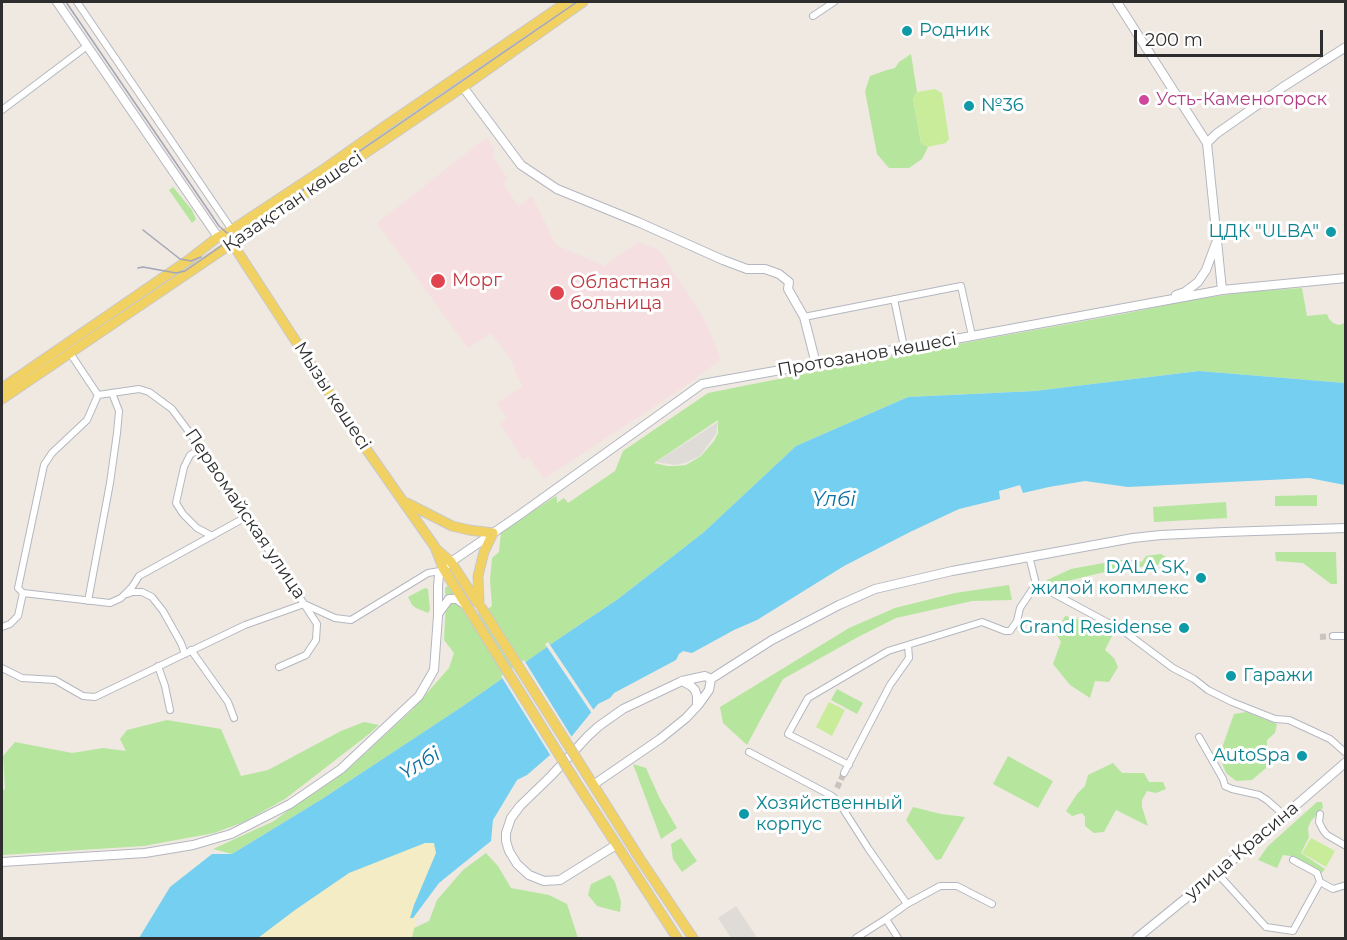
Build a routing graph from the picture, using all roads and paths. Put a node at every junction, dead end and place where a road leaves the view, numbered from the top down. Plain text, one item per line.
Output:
1 (57, 2) edge
2 (77, 2) edge
3 (567, 2) edge
4 (583, 2) edge
5 (834, 2) edge
6 (1117, 2) edge
7 (813, 16) dead end
8 (87, 46) junction
9 (1346, 46) edge
10 (456, 77) junction
11 (463, 87) junction
12 (2, 110) edge
13 (1207, 143) junction
14 (326, 173) junction
15 (232, 230) junction
16 (248, 232) junction
17 (218, 237) junction
18 (1217, 239) junction
19 (232, 243) junction
20 (216, 254) junction
21 (242, 258) junction
22 (1346, 278) edge
23 (1222, 290) junction
24 (144, 297) junction
25 (894, 299) junction
26 (1166, 300) junction
27 (804, 317) junction
28 (972, 336) junction
29 (68, 342) junction
30 (904, 347) junction
31 (70, 353) junction
32 (816, 364) junction
33 (2, 388) edge
34 (112, 393) junction
35 (98, 395) junction
36 (2, 399) edge
37 (201, 448) junction
38 (404, 502) junction
39 (246, 517) junction
40 (1346, 528) edge
41 (493, 533) junction
42 (212, 536) junction
43 (435, 547) junction
44 (1029, 556) junction
45 (451, 562) junction
46 (441, 569) junction
47 (1036, 584) junction
48 (23, 593) junction
49 (121, 598) junction
50 (88, 600) junction
51 (304, 604) junction
52 (480, 606) junction
53 (468, 609) junction
54 (438, 614) junction
55 (2, 627) edge
56 (1333, 636) tunnel mouth
57 (1346, 636) edge
58 (908, 645) junction
59 (188, 652) junction
60 (158, 666) junction
61 (279, 667) dead end
62 (2, 668) edge
63 (711, 678) junction
64 (682, 681) junction
65 (696, 707) junction
66 (170, 710) dead end
67 (234, 718) dead end
68 (1199, 737) dead end
69 (749, 752) dead end
70 (1346, 753) edge
71 (1346, 762) edge
72 (849, 765) junction
73 (844, 773) tunnel mouth
74 (593, 785) junction
75 (837, 788) tunnel mouth
76 (832, 796) junction
77 (1320, 814) dead end
78 (1284, 815) junction
79 (616, 845) junction
80 (1346, 846) edge
81 (1293, 860) dead end
82 (2, 862) edge
83 (642, 862) junction
84 (631, 869) junction
85 (1217, 873) junction
86 (1320, 882) junction
87 (1346, 885) edge
88 (907, 904) junction
89 (992, 904) dead end
90 (886, 920) junction
91 (677, 939) edge
92 (693, 939) edge
93 (856, 939) edge
94 (898, 939) edge
95 (1137, 939) edge

1 - 8 main road
2 - 15 street
3 - 10 main road, Қазақстан көшесі
4 - 11 main road, Қазақстан көшесі
5 - 7 street
6 - 13 street
8 - 12 street
8 - 17 main road
9 - 13 street
10 - 11 main road
10 - 14 main road, Қазақстан көшесі
11 - 14 main road, Қазақстан көшесі
11 - 27 street
13 - 18 street
14 - 15 main road, Қазақстан көшесі
14 - 16 main road, Қазақстан көшесі
15 - 17 main road, Қазақстан көшесі
16 - 19 main road, Қазақстан көшесі
16 - 21 main road
17 - 19 main road
17 - 24 main road, Қазақстан көшесі
18 - 23 street
18 - 26 street
19 - 20 main road, Қазақстан көшесі
19 - 21 main road, Мызы көшесі
20 - 21 main road
20 - 24 main road, Қазақстан көшесі
21 - 38 main road, Мызы көшесі
22 - 23 street, Протозанов көшесі
23 - 26 street, Протозанов көшесі
24 - 29 main road, Қазақстан көшесі
24 - 31 main road, Қазақстан көшесі
25 - 27 street
25 - 28 street
25 - 30 street
26 - 28 street, Протозанов көшесі
27 - 32 street
28 - 30 street, Протозанов көшесі
29 - 31 main road
29 - 33 main road, Қазақстан көшесі
30 - 32 street, Протозанов көшесі
31 - 35 street
31 - 36 main road, Қазақстан көшесі
32 - 41 street, Протозанов көшесі
34 - 35 street, Первомайская улица
34 - 37 street, Первомайская улица
34 - 50 street
35 - 48 street
37 - 39 street, Первомайская улица
37 - 42 street
38 - 41 main road
38 - 43 main road, Мызы көшесі
39 - 42 street
39 - 51 street, Первомайская улица
40 - 44 main road
41 - 45 street, Протозанов көшесі
41 - 52 main road
42 - 49 street
43 - 45 main road
43 - 46 main road
44 - 47 street
44 - 63 main road
45 - 46 street, Протозанов көшесі
45 - 52 main road
46 - 51 street, Первомайская улица
46 - 53 main road
46 - 54 main road
47 - 58 street
47 - 70 street
48 - 50 street
48 - 55 street
49 - 50 street
49 - 59 street
51 - 59 street
51 - 61 street
52 - 74 main road, bridge
53 - 54 street
53 - 79 main road, bridge
54 - 82 main road
56 - 57 street
58 - 72 street
58 - 72 street
59 - 60 street
59 - 67 street
60 - 62 street
60 - 66 street
63 - 64 main road
63 - 65 main road
64 - 65 main road
64 - 79 main road
65 - 74 main road
68 - 78 street
69 - 76 street
71 - 78 street, улица Красина
72 - 73 street
74 - 83 main road
75 - 76 street
76 - 88 street
77 - 80 street
78 - 85 street, улица Красина
79 - 84 main road
81 - 86 street
83 - 84 main road
83 - 92 main road
84 - 91 main road
85 - 86 street
85 - 95 street, улица Красина
86 - 87 street
88 - 89 street
88 - 90 street
90 - 93 street
90 - 94 street

